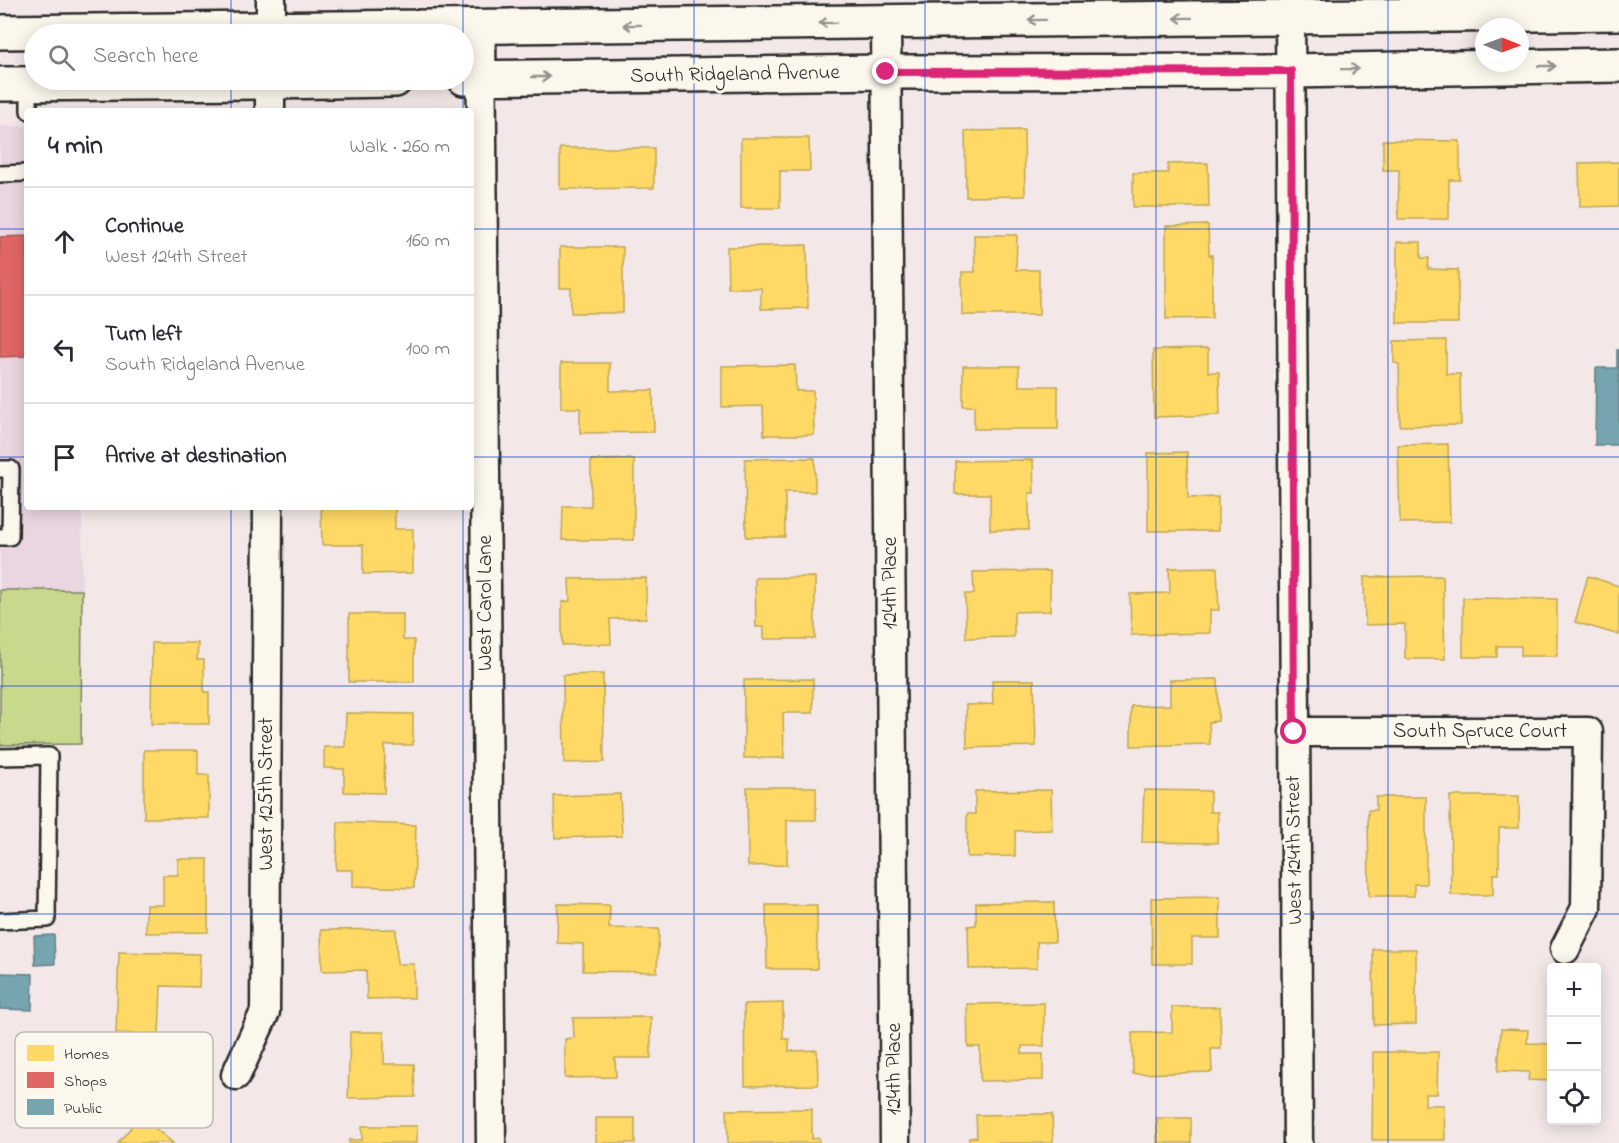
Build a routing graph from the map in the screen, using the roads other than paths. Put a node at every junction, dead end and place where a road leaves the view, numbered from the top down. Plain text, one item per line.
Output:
1 (1096, 10) edge
2 (1619, 13) edge
3 (1290, 17) junction
4 (271, 21) edge
5 (886, 22) junction
6 (197, 24) edge
7 (376, 24) edge
8 (474, 27) edge
9 (481, 27) junction
10 (24, 31) edge
11 (0, 32) edge
12 (1619, 65) edge
13 (1291, 71) junction
14 (474, 72) edge
15 (886, 72) junction
16 (474, 78) edge
17 (473, 90) edge
18 (270, 91) edge
19 (20, 93) edge
20 (473, 108) edge
21 (474, 141) edge
22 (24, 173) edge
23 (0, 174) edge
24 (0, 469) edge
25 (268, 510) edge
26 (0, 537) edge
27 (1294, 732) junction
28 (0, 757) edge
29 (0, 921) edge
30 (1565, 949) dead end
31 (236, 1075) dead end
32 (490, 1143) edge
33 (895, 1143) edge
34 (1298, 1143) edge

3 -> 1 main road
1 -> 5 main road
2 - 3 main road
3 - 13 street, West 124th Street
4 - 6 main road
4 - 7 main road
5 -> 9 main road
5 - 15 street, 124th Place
8 - 9 main road
9 - 14 street, West Carol Lane
10 - 11 main road
13 -> 12 main road, South Ridgeland Avenue
13 - 15 main road, South Ridgeland Avenue
13 - 27 street, West 124th Street
16 -> 15 main road, South Ridgeland Avenue
15 - 33 street, 124th Place
17 - 20 street, West Carol Lane
18 - 19 main road
21 - 32 street, West Carol Lane
22 - 23 lane
24 - 26 lane
25 - 31 street, West 125th Street
27 - 30 street, South Spruce Court
27 - 34 street, West 124th Street
28 - 29 lane

